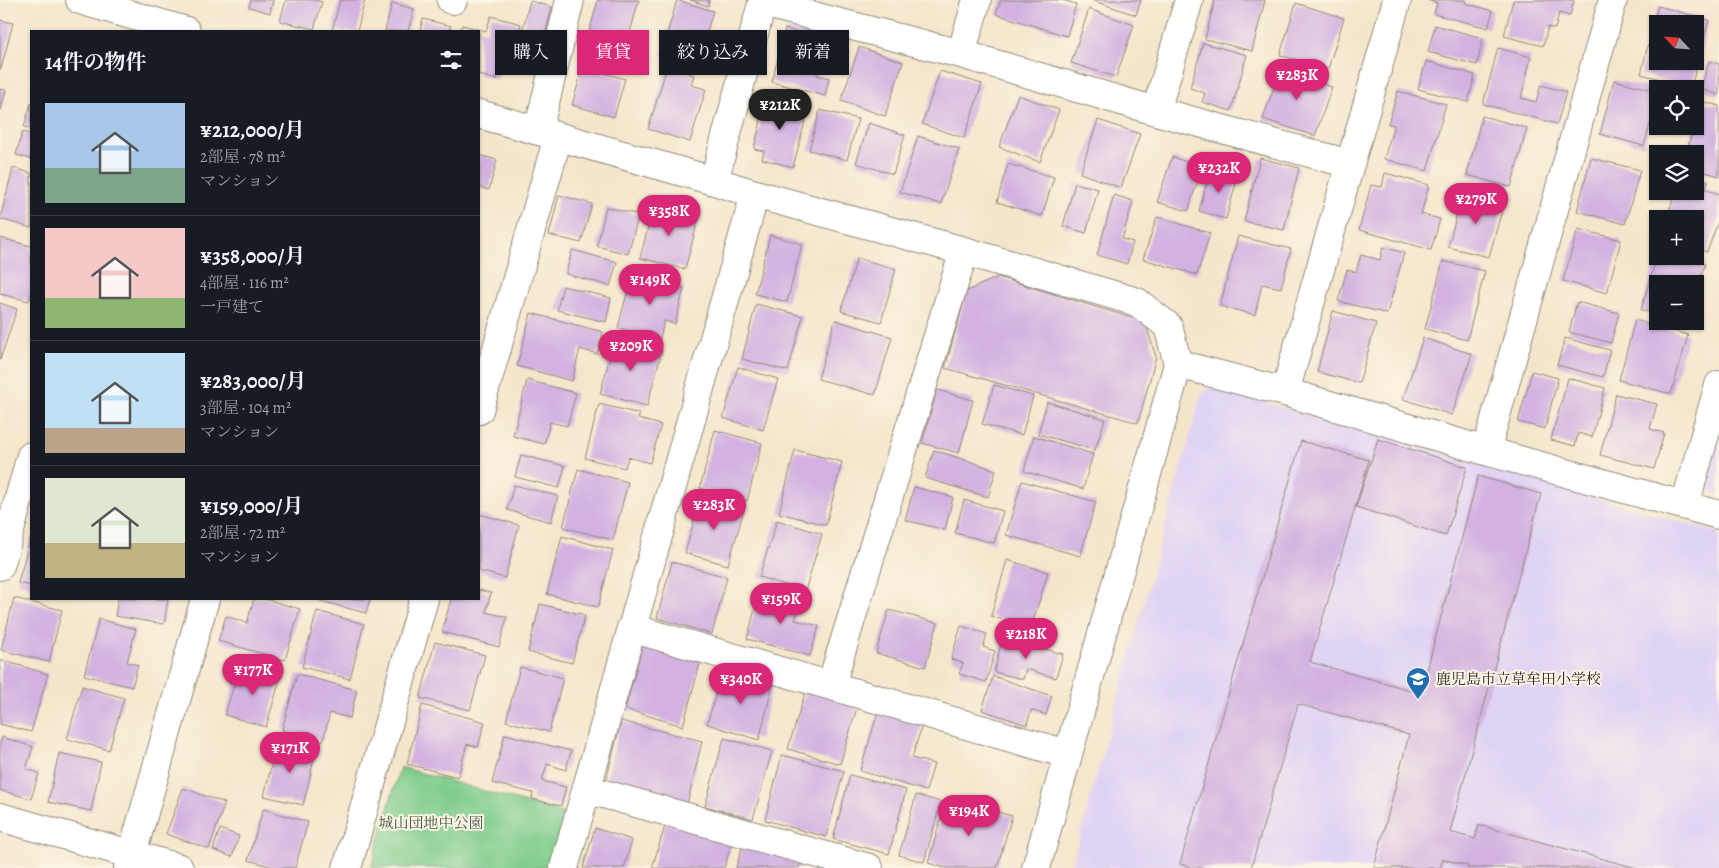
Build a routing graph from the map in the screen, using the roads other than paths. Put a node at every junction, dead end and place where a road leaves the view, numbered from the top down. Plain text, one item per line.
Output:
1 (80, 0) edge
2 (570, 0) edge
3 (977, 0) edge
4 (1189, 0) edge
5 (1397, 0) edge
6 (1613, 0) edge
7 (763, 1) edge
8 (117, 5) edge
9 (153, 27) edge
10 (178, 30) edge
11 (961, 54) junction
12 (1156, 111) junction
13 (480, 114) edge
14 (548, 134) junction
15 (1350, 164) junction
16 (714, 181) junction
17 (755, 194) junction
18 (964, 251) junction
19 (1178, 364) junction
20 (1719, 385) edge
21 (1285, 392) junction
22 (480, 406) edge
23 (1486, 451) junction
24 (30, 460) edge
25 (1685, 506) junction
26 (1719, 515) edge
27 (0, 566) edge
28 (205, 600) edge
29 (424, 600) edge
30 (631, 628) junction
31 (831, 685) junction
32 (1067, 754) junction
33 (586, 789) junction
34 (0, 817) edge
35 (130, 861) edge
36 (179, 868) edge
37 (347, 868) edge
38 (564, 868) edge
39 (869, 868) edge
40 (1036, 868) edge

1 - 8 street
2 - 14 street
3 - 11 street
4 - 12 street
5 - 15 street
6 - 23 street
7 - 11 street
7 - 16 street
8 - 9 street
9 - 10 street
11 - 12 street
12 - 15 street
13 - 14 street
14 - 16 street
14 - 22 street
15 - 21 street
16 - 17 street
17 - 18 street
17 - 30 street
18 - 19 street
18 - 31 street
19 - 21 street
19 - 32 street
20 - 25 street
21 - 23 street
23 - 25 street
24 - 27 street
25 - 26 street
28 - 35 street
29 - 37 street
30 - 31 street
30 - 33 street
31 - 32 street
32 - 40 street
33 - 38 street
33 - 39 street
34 - 35 street
35 - 36 street

